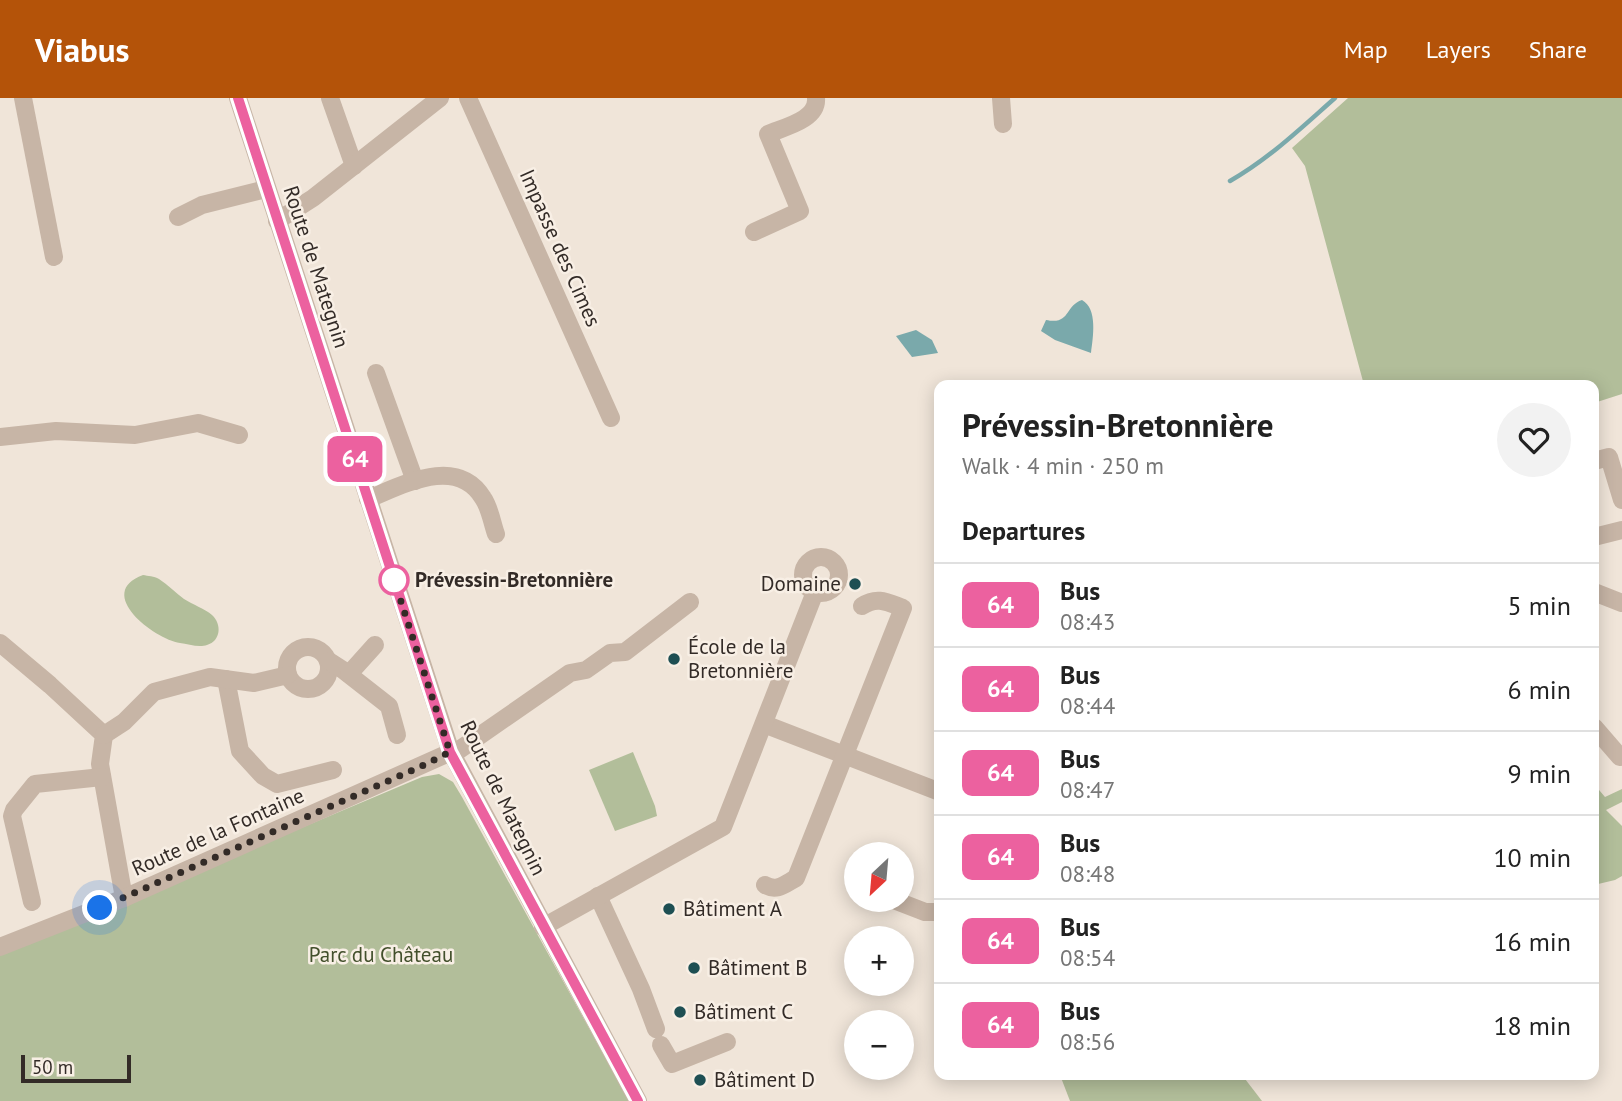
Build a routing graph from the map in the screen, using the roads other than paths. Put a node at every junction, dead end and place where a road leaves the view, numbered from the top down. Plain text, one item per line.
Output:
1 (23, 98) edge
2 (238, 98) edge
3 (330, 98) edge
4 (440, 98) edge
5 (468, 98) edge
6 (816, 98) edge
7 (1001, 98) edge
8 (1003, 124) dead end
9 (354, 166) junction
10 (266, 189) junction
11 (178, 218) dead end
12 (277, 221) junction
13 (754, 232) dead end
14 (54, 257) dead end
15 (376, 373) dead end
16 (611, 418) dead end
17 (239, 435) dead end
18 (0, 437) edge
19 (1599, 460) edge
20 (415, 481) junction
21 (368, 499) junction
22 (1622, 500) edge
23 (1622, 530) edge
24 (496, 534) dead end
25 (1599, 536) edge
26 (815, 592) dead end
27 (1599, 594) edge
28 (690, 602) dead end
29 (1622, 603) edge
30 (862, 606) dead end
31 (0, 643) edge
32 (375, 645) dead end
33 (328, 661) junction
34 (349, 674) junction
35 (288, 675) junction
36 (226, 679) junction
37 (764, 724) junction
38 (1599, 733) edge
39 (104, 735) junction
40 (397, 735) dead end
41 (450, 752) junction
42 (846, 755) junction
43 (1622, 755) edge
44 (333, 770) dead end
45 (103, 777) junction
46 (934, 790) edge
47 (765, 885) dead end
48 (598, 896) junction
49 (124, 898) junction
50 (32, 902) dead end
51 (914, 908) edge
52 (934, 909) edge
53 (543, 927) junction
54 (0, 947) edge
55 (727, 1042) dead end
56 (638, 1101) edge

1 - 14 street
2 - 10 street, Route de Mategnin
3 - 9 street
4 - 9 street
5 - 16 street, Impasse des Cimes
6 - 13 street
7 - 8 street
9 - 12 street
10 - 11 street
10 - 12 street, Route de Mategnin
12 - 21 street, Route de Mategnin
15 - 20 street
17 - 18 street
19 - 22 street
20 - 21 street
20 - 24 street
21 - 41 street, Route de Mategnin
23 - 25 street
26 - 37 street
27 - 29 street
28 - 41 street, Route de la Fontaine
30 - 42 street
31 - 39 street
32 - 34 street
33 - 34 street
33 - 35 street
33 - 35 street
34 - 40 street
35 - 36 street
36 - 39 street
36 - 44 street
37 - 42 street
37 - 48 street
38 - 43 street
39 - 45 street
41 - 49 street, Route de la Fontaine
41 - 53 street, Route de Mategnin
42 - 46 street
42 - 47 street
45 - 49 street
45 - 50 street
48 - 53 street
48 - 55 street
49 - 54 street, Route de la Fontaine
51 - 52 street
53 - 56 street, Route de Mategnin

